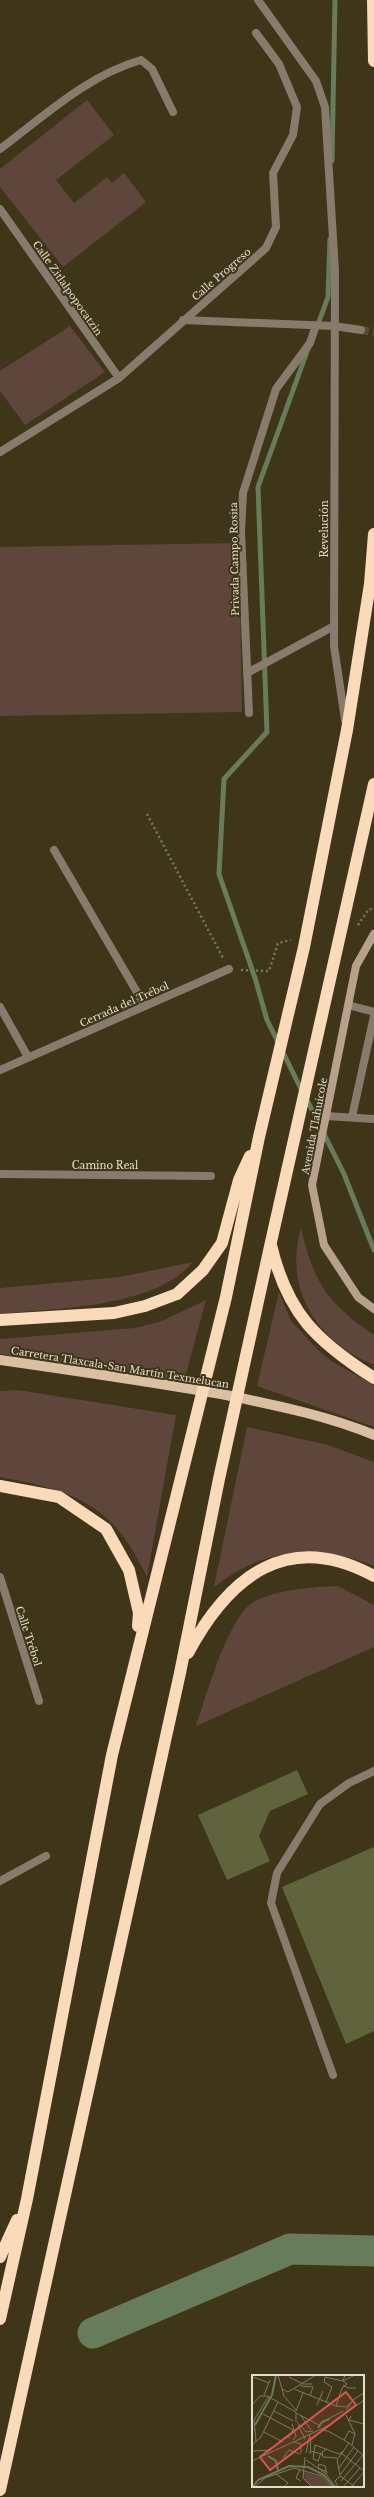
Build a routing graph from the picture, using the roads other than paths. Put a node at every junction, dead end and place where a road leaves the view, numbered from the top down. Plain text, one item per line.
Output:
1 (258, 0) edge
2 (373, 0) edge
3 (256, 34) dead end
4 (374, 61) edge
5 (173, 112) dead end
6 (0, 149) edge
7 (0, 209) edge
8 (183, 320) junction
9 (316, 325) junction
10 (334, 326) junction
11 (361, 330) tunnel mouth
12 (119, 378) junction
13 (0, 452) edge
14 (374, 534) edge
15 (334, 626) junction
16 (247, 672) junction
17 (249, 713) dead end
18 (347, 730) junction
19 (374, 784) edge
20 (54, 850) dead end
21 (374, 934) edge
22 (228, 969) road end
23 (348, 1005) junction
24 (145, 1006) junction
25 (0, 1007) edge
26 (374, 1012) edge
27 (374, 1016) edge
28 (28, 1057) junction
29 (0, 1070) edge
30 (326, 1116) junction
31 (352, 1117) junction
32 (374, 1119) edge
33 (259, 1137) junction
34 (0, 1174) edge
35 (211, 1176) dead end
36 (271, 1242) junction
37 (374, 1309) edge
38 (0, 1320) edge
39 (0, 1360) edge
40 (374, 1378) edge
41 (374, 1435) edge
42 (0, 1486) edge
43 (374, 1576) edge
44 (0, 1577) edge
45 (135, 1655) junction
46 (180, 1672) junction
47 (39, 1702) dead end
48 (374, 1771) edge
49 (46, 1856) dead end
50 (0, 1881) edge
51 (333, 2075) dead end
52 (27, 2200) junction
53 (0, 2257) edge
54 (0, 2319) edge
55 (0, 2490) edge

1 - 10 street, Revelución
2 - 4 highway
3 - 8 street, Calle Progreso
5 - 6 street
7 - 12 street, Calle Zitlalpopocatzin
8 - 9 street
8 - 12 street, Calle Progreso
9 - 10 street
9 - 16 street, Privada Campo Rosita
10 - 11 street
10 - 15 street, Revelución
12 - 13 street, Calle Progreso
14 - 18 highway
15 - 16 street
15 - 18 street, Revelución
16 - 17 street, Privada Campo Rosita
18 - 33 highway
19 - 36 highway
20 - 24 street
21 - 23 main road, Avenida Tlahuicole
22 - 24 street, Cerrada del Trébol
23 - 26 street
23 - 30 main road, Avenida Tlahuicole
24 - 28 street, Cerrada del Trébol
25 - 28 street
27 - 31 street
28 - 29 street, Cerrada del Trébol
30 - 31 street
30 - 37 main road, Avenida Tlahuicole
31 - 32 street
33 - 38 highway
33 - 45 highway
34 - 35 street, Camino Real
36 - 40 highway
36 - 46 highway
39 - 41 main road, Carretera Tlaxcala-San Martín Texmelucan
42 - 45 highway
43 - 46 highway
44 - 47 street, Calle Trébol
45 - 52 highway
46 - 55 highway
48 - 51 street
49 - 50 street
52 - 53 highway
52 - 54 highway

